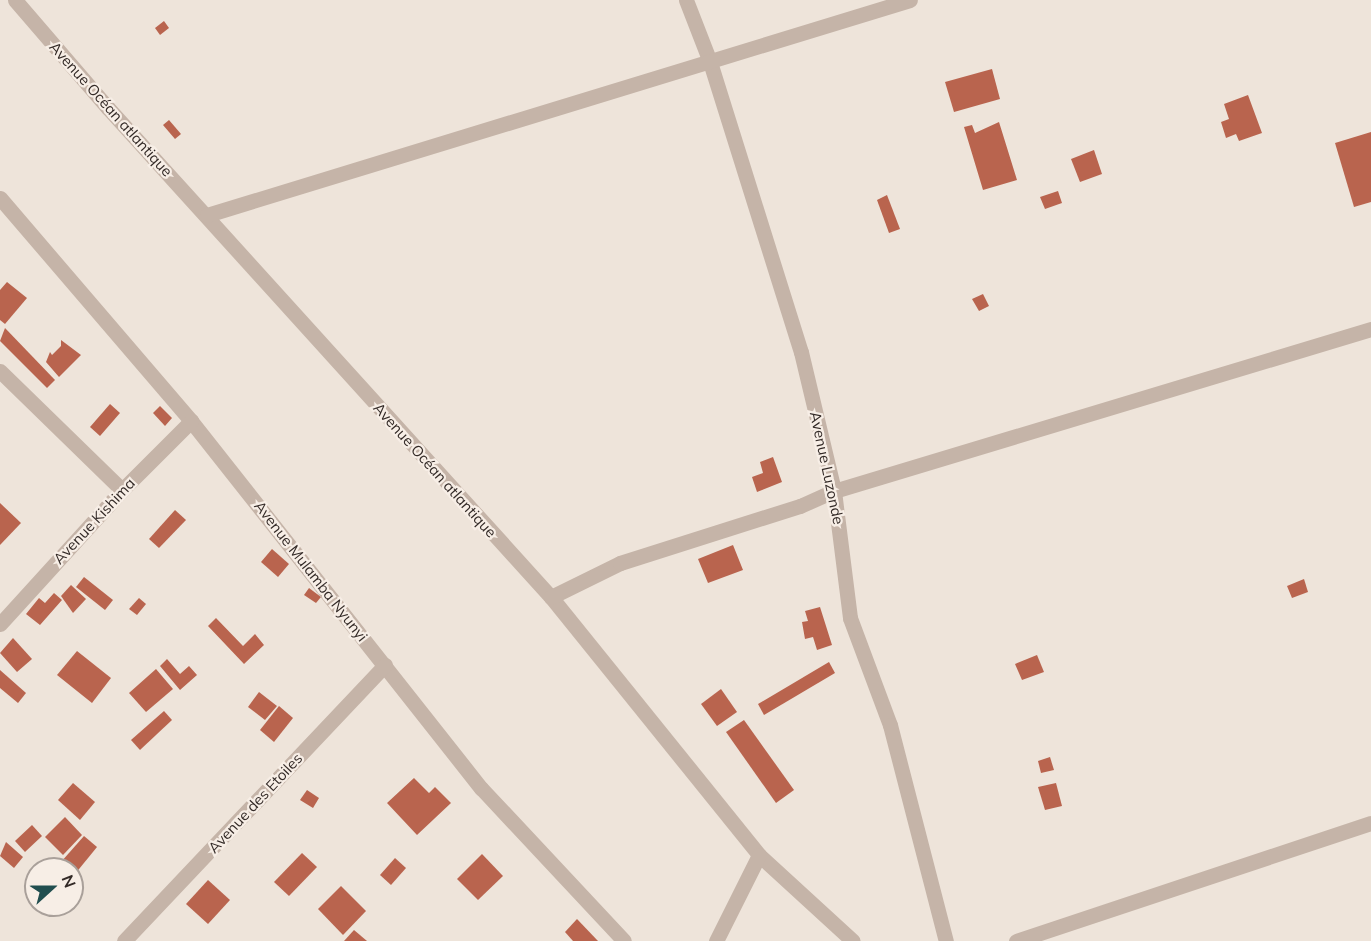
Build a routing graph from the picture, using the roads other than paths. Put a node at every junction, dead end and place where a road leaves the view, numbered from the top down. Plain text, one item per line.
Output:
1 (15, 0) edge
2 (686, 0) edge
3 (910, 0) edge
4 (710, 62) junction
5 (0, 198) edge
6 (207, 215) junction
7 (1371, 329) edge
8 (0, 371) edge
9 (191, 421) junction
10 (122, 490) junction
11 (834, 491) junction
12 (551, 597) junction
13 (0, 624) edge
14 (385, 665) junction
15 (1371, 823) edge
16 (759, 855) junction
17 (124, 941) edge
18 (624, 941) edge
19 (716, 941) edge
20 (853, 941) edge
21 (946, 941) edge
22 (1016, 941) edge

1 - 6 street, Avenue Océan atlantique
2 - 4 street, Avenue Luzonde
3 - 4 street
4 - 6 street
4 - 11 street, Avenue Luzonde
5 - 9 street, Avenue Mulamba Nyunyi
6 - 12 street, Avenue Océan atlantique
7 - 11 street
8 - 10 street
9 - 10 street, Avenue Kishima
9 - 14 street, Avenue Mulamba Nyunyi
10 - 13 street, Avenue Kishima
11 - 12 street
11 - 21 street, Avenue Luzonde
12 - 16 street, Avenue Océan atlantique
14 - 17 street, Avenue des Etoiles
14 - 18 street, Avenue Mulamba Nyunyi
15 - 22 street
16 - 19 street
16 - 20 street, Avenue Océan atlantique

